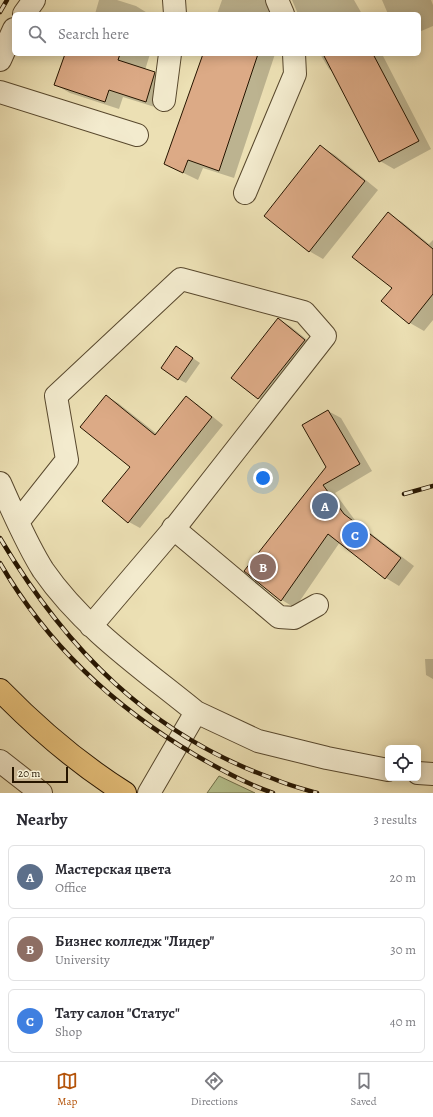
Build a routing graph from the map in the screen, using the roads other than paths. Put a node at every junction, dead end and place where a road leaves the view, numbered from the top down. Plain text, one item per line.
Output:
1 (34, 0) edge
2 (174, 0) edge
3 (276, 0) edge
4 (25, 12) edge
5 (175, 12) edge
6 (282, 12) edge
7 (12, 34) edge
8 (170, 56) edge
9 (294, 56) edge
10 (0, 60) edge
11 (0, 92) edge
12 (164, 100) dead end
13 (137, 135) dead end
14 (245, 193) dead end
15 (0, 483) edge
16 (18, 522) junction
17 (173, 528) junction
18 (316, 605) dead end
19 (91, 626) junction
20 (0, 690) edge
21 (196, 712) junction
22 (0, 761) edge
23 (385, 769) edge
24 (421, 773) edge
25 (433, 774) edge
26 (41, 793) edge
27 (125, 793) edge
28 (149, 793) edge

1 - 4 street
2 - 5 street
3 - 6 street
7 - 10 street
8 - 12 street
9 - 14 street
11 - 13 street
15 - 16 street
16 - 17 street
16 - 19 street
17 - 18 street
17 - 19 street
19 - 21 street
20 - 27 main road
21 - 23 street
21 - 28 street
22 - 26 street
24 - 25 street

